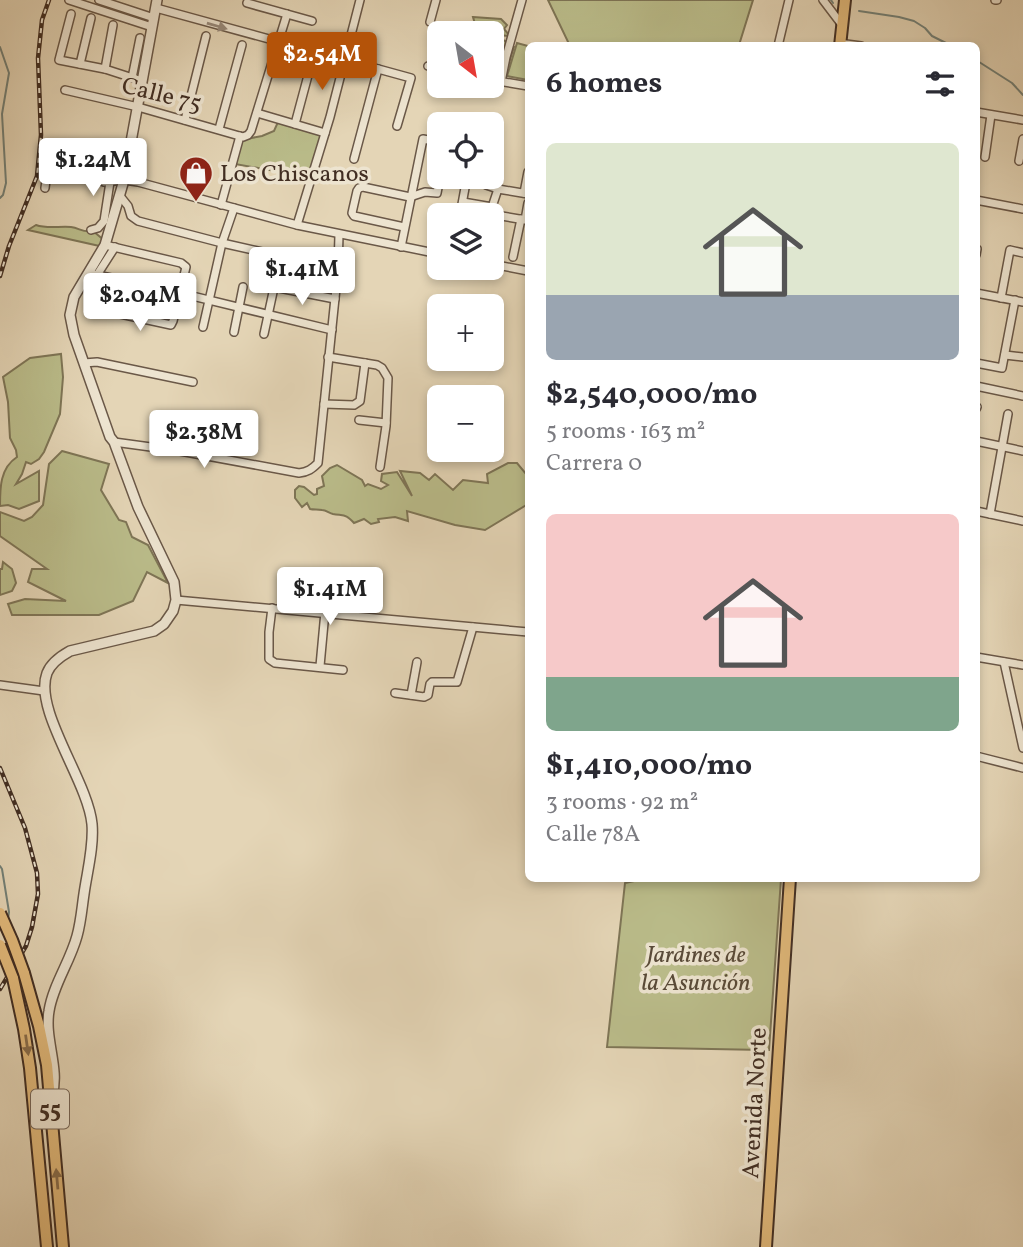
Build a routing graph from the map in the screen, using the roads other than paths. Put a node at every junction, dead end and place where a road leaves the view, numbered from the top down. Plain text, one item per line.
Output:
1 (69, 0) edge
2 (99, 0) edge
3 (360, 0) edge
4 (436, 0) edge
5 (522, 0) edge
6 (789, 0) edge
7 (823, 0) edge
8 (845, 0) edge
9 (850, 0) edge
10 (247, 3) dead end
11 (154, 13) edge
12 (71, 14) dead end
13 (287, 14) junction
14 (91, 18) dead end
15 (312, 21) dead end
16 (430, 21) edge
17 (113, 25) dead end
18 (842, 25) junction
19 (206, 36) dead end
20 (140, 38) dead end
21 (279, 42) junction
22 (779, 42) edge
23 (841, 42) edge
24 (841, 42) edge
25 (242, 45) dead end
26 (344, 60) junction
27 (80, 64) junction
28 (504, 67) edge
29 (310, 68) dead end
30 (105, 69) junction
31 (378, 69) junction
32 (137, 80) junction
33 (504, 82) edge
34 (525, 86) edge
35 (65, 90) dead end
36 (138, 107) junction
37 (257, 113) junction
38 (980, 113) edge
39 (991, 115) junction
40 (184, 120) junction
41 (1023, 120) edge
42 (295, 124) junction
43 (397, 126) dead end
44 (219, 129) junction
45 (325, 133) junction
46 (244, 135) junction
47 (1023, 139) edge
48 (427, 140) edge
49 (985, 157) dead end
50 (354, 159) dead end
51 (1019, 161) dead end
52 (124, 180) junction
53 (110, 181) junction
54 (45, 188) dead end
55 (437, 189) edge
56 (498, 189) joint
57 (525, 194) edge
58 (120, 196) junction
59 (410, 197) junction
60 (980, 201) edge
61 (493, 203) edge
62 (221, 205) junction
63 (234, 208) junction
64 (1023, 209) edge
65 (504, 217) edge
66 (525, 220) edge
67 (297, 225) junction
68 (404, 227) junction
69 (91, 230) dead end
70 (340, 235) junction
71 (222, 243) junction
72 (110, 246) junction
73 (401, 247) junction
74 (427, 252) edge
75 (1023, 253) edge
76 (513, 257) dead end
77 (504, 266) edge
78 (278, 269) dead end
79 (338, 269) junction
80 (525, 270) edge
81 (92, 274) junction
82 (243, 287) dead end
83 (274, 287) junction
84 (180, 293) junction
85 (980, 294) edge
86 (1001, 298) junction
87 (335, 299) junction
88 (210, 301) junction
89 (1019, 301) edge
90 (240, 308) junction
91 (102, 310) dead end
92 (268, 316) junction
93 (203, 327) dead end
94 (332, 330) junction
95 (234, 332) dead end
96 (264, 334) dead end
97 (1005, 355) junction
98 (328, 358) junction
99 (1023, 358) edge
100 (84, 363) junction
101 (365, 363) junction
102 (980, 364) edge
103 (193, 382) dead end
104 (980, 387) edge
105 (1023, 396) edge
106 (324, 404) junction
107 (1007, 414) dead end
108 (359, 421) dead end
109 (386, 423) junction
110 (112, 440) junction
111 (980, 442) edge
112 (1003, 446) junction
113 (1023, 451) edge
114 (380, 467) dead end
115 (980, 512) edge
116 (990, 514) junction
117 (1023, 519) edge
118 (176, 600) junction
119 (272, 608) junction
120 (325, 612) junction
121 (473, 627) junction
122 (525, 632) edge
123 (980, 658) edge
124 (417, 662) dead end
125 (1004, 662) junction
126 (320, 666) junction
127 (1023, 666) edge
128 (343, 670) dead end
129 (0, 685) edge
130 (44, 691) junction
131 (395, 693) dead end
132 (411, 695) junction
133 (1023, 748) edge
134 (980, 755) edge
135 (1023, 768) edge
136 (792, 882) edge
137 (792, 882) edge
138 (0, 913) edge
139 (0, 945) edge
140 (49, 1101) junction
141 (47, 1247) edge
142 (63, 1247) edge
143 (766, 1247) edge
144 (773, 1247) edge

1 - 11 street
2 - 11 street
3 - 26 street
4 - 16 street
5 - 28 street
6 - 22 street
7 - 18 street
8 - 18 main road
9 - 24 main road
10 - 13 street
11 -> 21 street
11 - 32 street
12 - 27 street
13 - 15 street
13 - 21 street
14 - 27 street
17 - 30 street
18 - 23 main road
19 - 40 street
20 - 32 street
21 - 26 street
21 - 37 street
25 - 44 street
26 - 31 street
26 - 45 street
27 - 30 street
29 - 42 street
30 - 32 street
31 - 43 street
31 - 50 street
32 - 36 street
33 - 34 street
35 - 36 street, Calle 75
36 - 40 street, Calle 75
36 - 52 street
37 - 42 street
37 - 46 street
38 - 39 street
39 - 41 street
39 - 49 street
40 - 44 street, Calle 75
42 - 45 street
44 - 46 street, Calle 75
45 - 67 street
46 - 62 street
47 - 51 street
48 - 59 street
52 - 53 street
52 - 58 street
52 - 62 street
53 - 54 street
53 - 69 street
55 - 59 street
56 - 57 street
56 - 61 street
58 - 71 street
58 - 72 street
59 - 68 street
59 - 68 street
60 - 64 street
62 - 63 street
63 - 67 street
63 - 71 street
65 - 66 street
66 - 76 street
67 - 70 street
68 - 73 street
70 - 73 street
70 - 79 street
71 - 79 street
71 - 88 street
72 - 81 street
72 - 84 street
73 - 74 street
75 - 86 street
77 - 80 street
78 - 83 street
79 - 87 street
81 - 84 street
81 - 100 street
82 - 90 street
83 - 87 street
83 - 92 street
84 - 88 street
84 - 91 street
85 - 86 street
86 - 89 street
87 - 94 street
88 - 90 street
88 - 93 street
89 - 97 street
90 - 92 street
90 - 95 street
92 - 94 street
92 - 96 street
94 - 98 street
97 - 99 street
97 - 102 street
98 - 101 street
98 - 106 street
100 - 103 street
100 - 110 street
101 - 106 street
101 - 109 street
104 - 105 street
106 - 110 street
107 - 112 street
108 - 109 street
109 - 114 street
110 - 118 street
111 - 112 street
112 - 113 street
112 - 116 street
115 - 116 street
116 - 117 street
118 - 119 street
118 - 130 street
119 - 120 street
119 - 126 street
120 - 121 street
120 - 126 street
121 - 122 street
121 - 132 street
123 - 125 street
124 - 132 street
125 - 127 street
125 - 133 street
126 - 128 street
129 - 130 street
130 - 140 street
131 - 132 street
134 - 135 street
136 - 143 main road, Avenida Norte
137 - 144 main road, Avenida Norte
138 - 140 main road, 55, bridge
139 -> 141 main road, 55, bridge
142 -> 140 main road, 55

